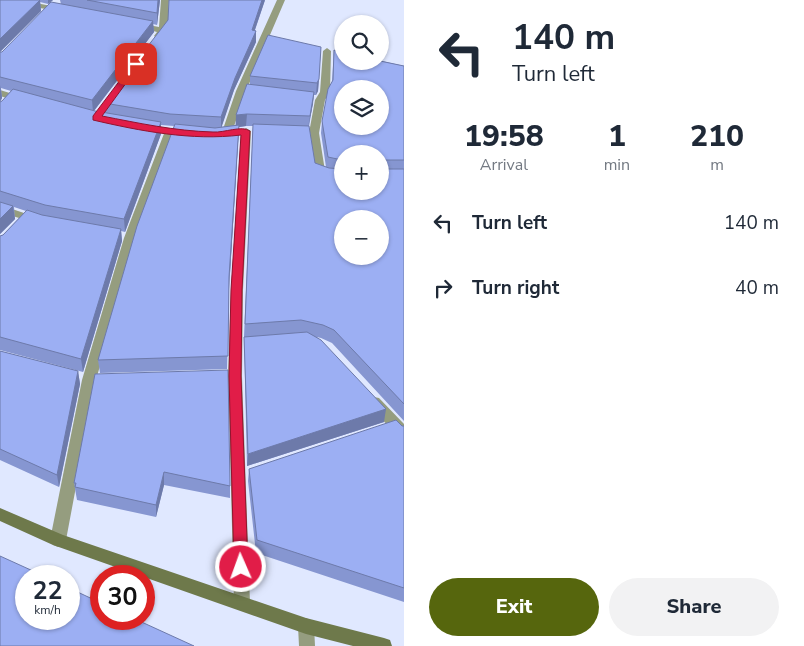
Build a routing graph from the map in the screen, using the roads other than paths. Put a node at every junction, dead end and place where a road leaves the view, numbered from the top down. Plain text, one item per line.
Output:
1 (7, 0) edge
2 (60, 0) edge
3 (165, 0) edge
4 (281, 0) edge
5 (47, 11) junction
6 (75, 13) edge
7 (127, 24) edge
8 (163, 30) junction
9 (151, 46) edge
10 (326, 51) dead end
11 (0, 93) edge
12 (30, 102) edge
13 (170, 131) edge
14 (215, 135) edge
15 (226, 135) junction
16 (334, 176) edge
17 (0, 208) edge
18 (52, 225) edge
19 (366, 393) edge
20 (400, 429) edge
21 (378, 431) edge
22 (257, 471) edge
23 (238, 477) junction
24 (0, 514) edge
25 (58, 540) junction
26 (242, 603) junction
27 (306, 626) junction
28 (307, 646) edge
29 (384, 646) edge

1 - 5 street
2 - 5 street
3 - 8 street
4 - 15 street
5 - 6 street
7 - 8 street
8 - 9 street
10 - 16 street
11 - 12 street
13 - 25 street
14 - 15 street
15 - 23 street
17 - 18 street
19 - 20 street
20 - 21 street
22 - 23 street
23 - 26 street
24 - 25 street
25 - 26 street
26 - 27 street
27 - 28 street
27 - 29 street

